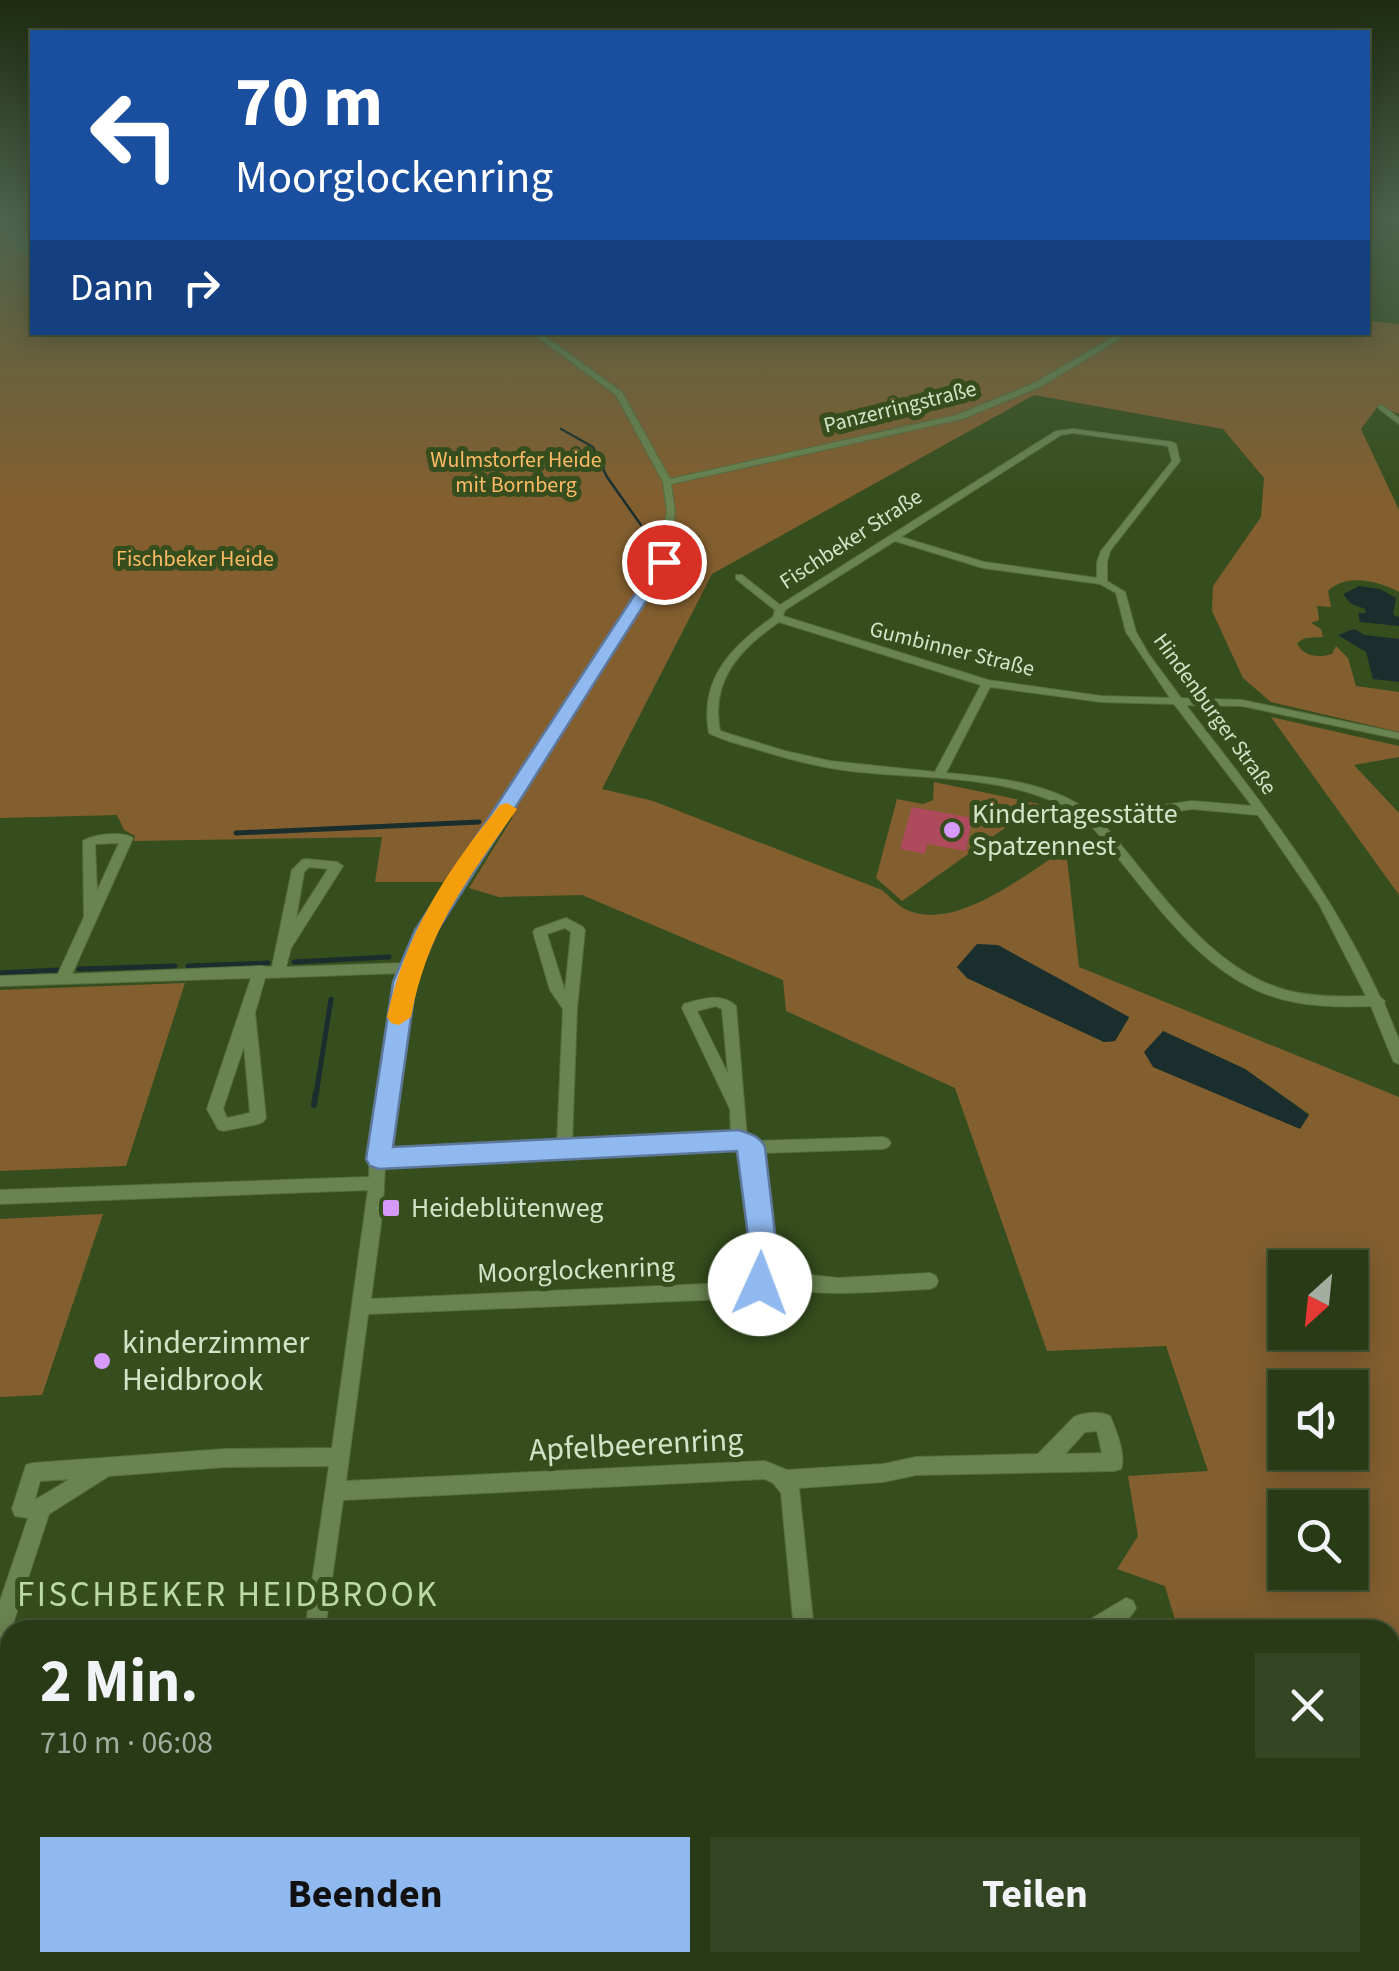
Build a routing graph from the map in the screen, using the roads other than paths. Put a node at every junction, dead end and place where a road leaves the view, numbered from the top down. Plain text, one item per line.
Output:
1 (538, 335) edge
2 (1123, 335) edge
3 (1382, 407) dead end
4 (1399, 422) edge
5 (666, 482) junction
6 (892, 537) junction
7 (738, 577) dead end
8 (1102, 582) junction
9 (779, 614) junction
10 (987, 683) junction
11 (1180, 700) junction
12 (1399, 736) edge
13 (939, 774) junction
14 (1261, 811) junction
15 (506, 812) joint
16 (1094, 820) junction
17 (91, 920) junction
18 (284, 947) junction
19 (409, 968) junction
20 (278, 970) junction
21 (260, 971) junction
22 (63, 979) junction
23 (0, 981) edge
24 (1378, 1002) junction
25 (570, 1008) junction
26 (248, 1013) junction
27 (1399, 1058) edge
28 (737, 1108) junction
29 (882, 1143) dead end
30 (746, 1144) junction
31 (564, 1150) junction
32 (379, 1159) junction
33 (376, 1183) junction
34 (0, 1197) edge
35 (930, 1280) dead end
36 (760, 1284) junction
37 (360, 1307) junction
38 (341, 1458) junction
39 (1041, 1465) dead end
40 (106, 1467) junction
41 (784, 1480) junction
42 (336, 1491) junction
43 (41, 1508) junction
44 (1126, 1608) dead end
45 (4, 1620) edge
46 (317, 1620) edge
47 (803, 1620) edge
48 (1107, 1620) edge

1 - 5 street
2 - 5 street, Panzerringstraße
3 - 4 street
5 - 15 street
6 - 8 street
6 - 8 street, Fischbeker Straße
6 - 9 street, Fischbeker Straße
7 - 9 street, Gumbinner Straße
8 - 11 street, Hindenburger Straße
9 - 10 street, Gumbinner Straße
9 - 13 street, Fischbeker Straße
10 - 11 street, Gumbinner Straße
10 - 13 street
11 - 12 street, Gumbinner Straße
11 - 14 street, Hindenburger Straße
13 - 16 street
14 - 16 street
14 - 24 street, Hindenburger Straße
15 - 19 street
16 - 24 street
17 - 17 street
17 - 22 street
18 - 18 street
18 - 20 street
19 - 20 street
19 - 32 street
20 - 21 street
21 - 22 street
21 - 26 street
22 - 23 street
24 - 27 street, Hindenburger Straße
25 - 25 street
25 - 31 street
26 - 26 street
28 - 28 street
28 - 30 street
29 - 30 street
30 - 31 street
30 - 36 street
31 - 32 street
32 - 33 street
33 - 34 street
33 - 37 street
35 - 36 street, Moorglockenring
36 - 37 street, Moorglockenring
37 - 38 street
38 - 40 street
38 - 42 street
39 - 41 street, Apfelbeerenring
40 - 43 street
40 - 43 street
41 - 42 street, Apfelbeerenring
41 - 47 street
42 - 46 street
43 - 45 street
44 - 48 street

